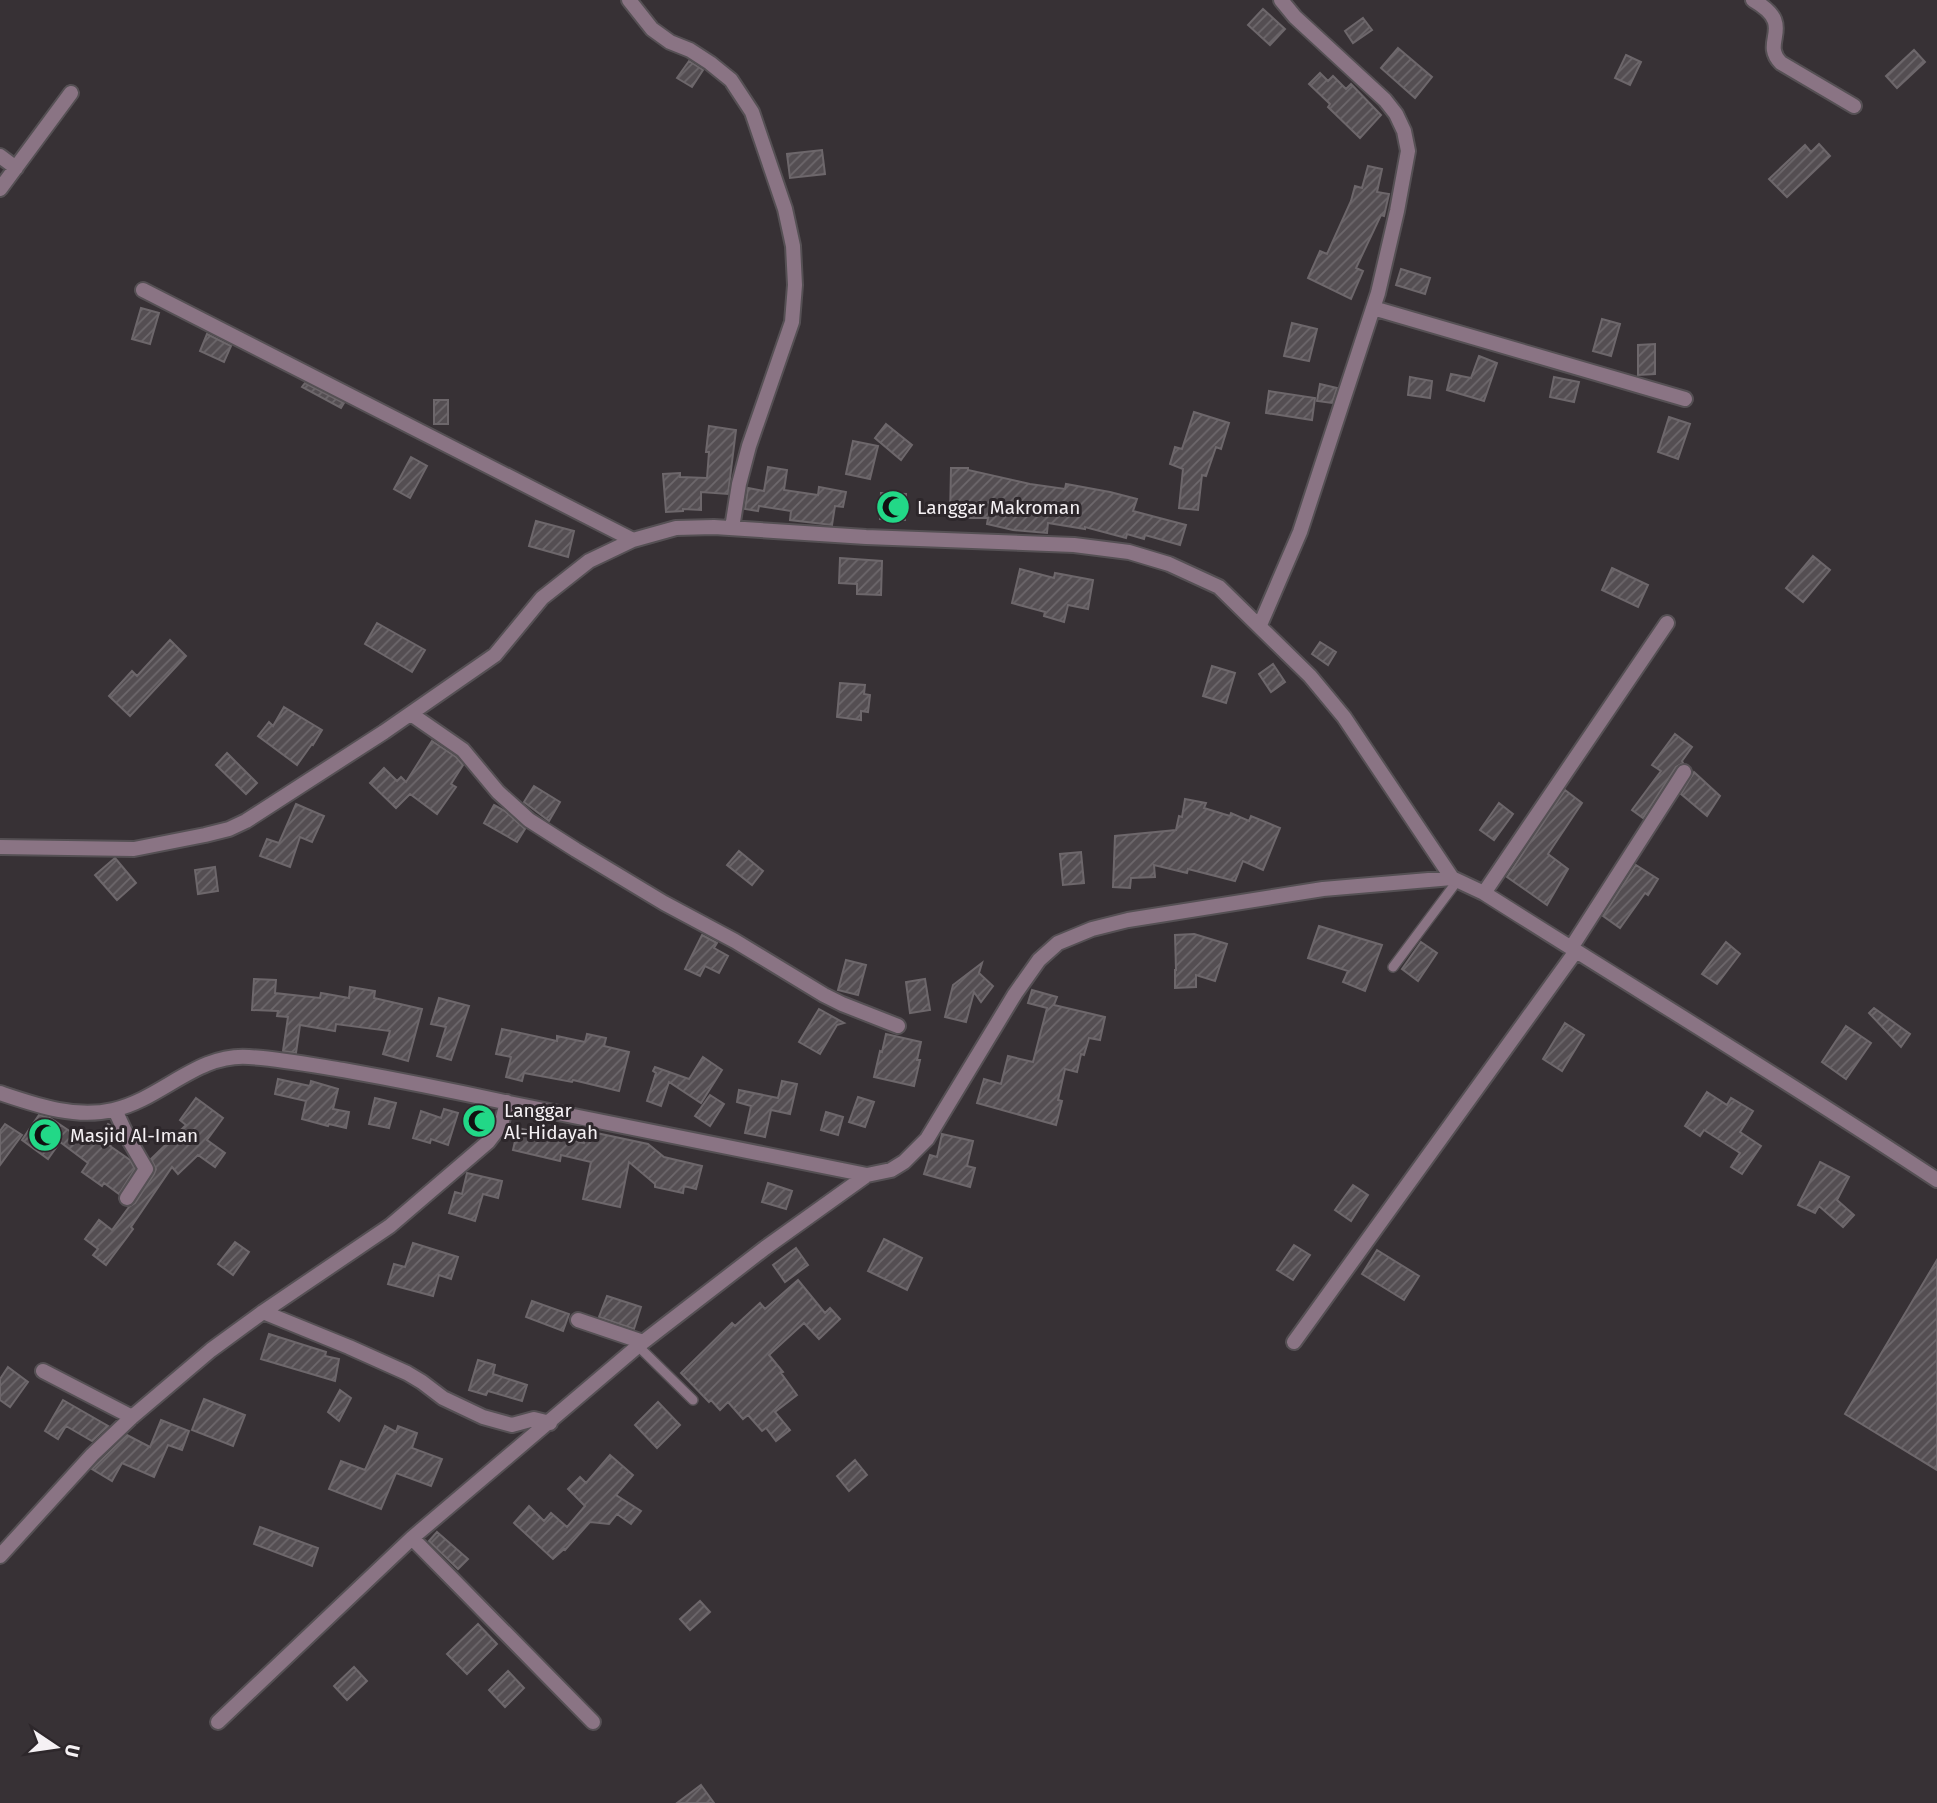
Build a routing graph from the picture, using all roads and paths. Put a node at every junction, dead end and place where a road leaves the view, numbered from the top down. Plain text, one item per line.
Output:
1 (629, 0) edge
2 (1281, 0) edge
3 (1752, 0) edge
4 (71, 93) dead end
5 (1853, 106) dead end
6 (0, 156) edge
7 (16, 168) junction
8 (0, 189) edge
9 (143, 290) dead end
10 (1373, 309) junction
11 (1685, 399) dead end
12 (732, 528) junction
13 (633, 540) junction
14 (1667, 623) dead end
15 (1260, 625) junction
16 (411, 714) junction
17 (1684, 772) dead end
18 (0, 847) edge
19 (1455, 879) junction
20 (1484, 893) junction
21 (1573, 950) junction
22 (1393, 967) dead end
23 (898, 1026) dead end
24 (0, 1093) edge
25 (507, 1102) junction
26 (115, 1110) junction
27 (867, 1175) junction
28 (1937, 1180) edge
29 (127, 1198) dead end
30 (263, 1312) junction
31 (578, 1320) dead end
32 (1294, 1342) dead end
33 (641, 1344) junction
34 (43, 1371) dead end
35 (693, 1400) dead end
36 (132, 1417) junction
37 (550, 1423) junction
38 (412, 1538) junction
39 (0, 1556) edge
40 (218, 1722) dead end
41 (593, 1722) dead end

1 - 12 street
2 - 10 street
3 - 5 street
4 - 7 street
6 - 7 street
7 - 8 street
9 - 13 street
10 - 11 street
10 - 15 street
12 - 13 street
12 - 15 street
13 - 16 street
14 - 20 street
15 - 19 street
16 - 18 street
16 - 23 street
17 - 21 street
19 - 20 street
19 - 22 lane
19 - 27 street
20 - 21 street
21 - 28 street
21 - 32 street
24 - 26 street
25 - 26 street
25 - 27 street
25 - 30 street
26 - 29 street
27 - 33 street
30 - 36 street
30 - 37 street
31 - 33 street
33 - 35 lane
33 - 37 street
34 - 36 street
36 - 39 street
37 - 38 street
38 - 40 street
38 - 41 street

